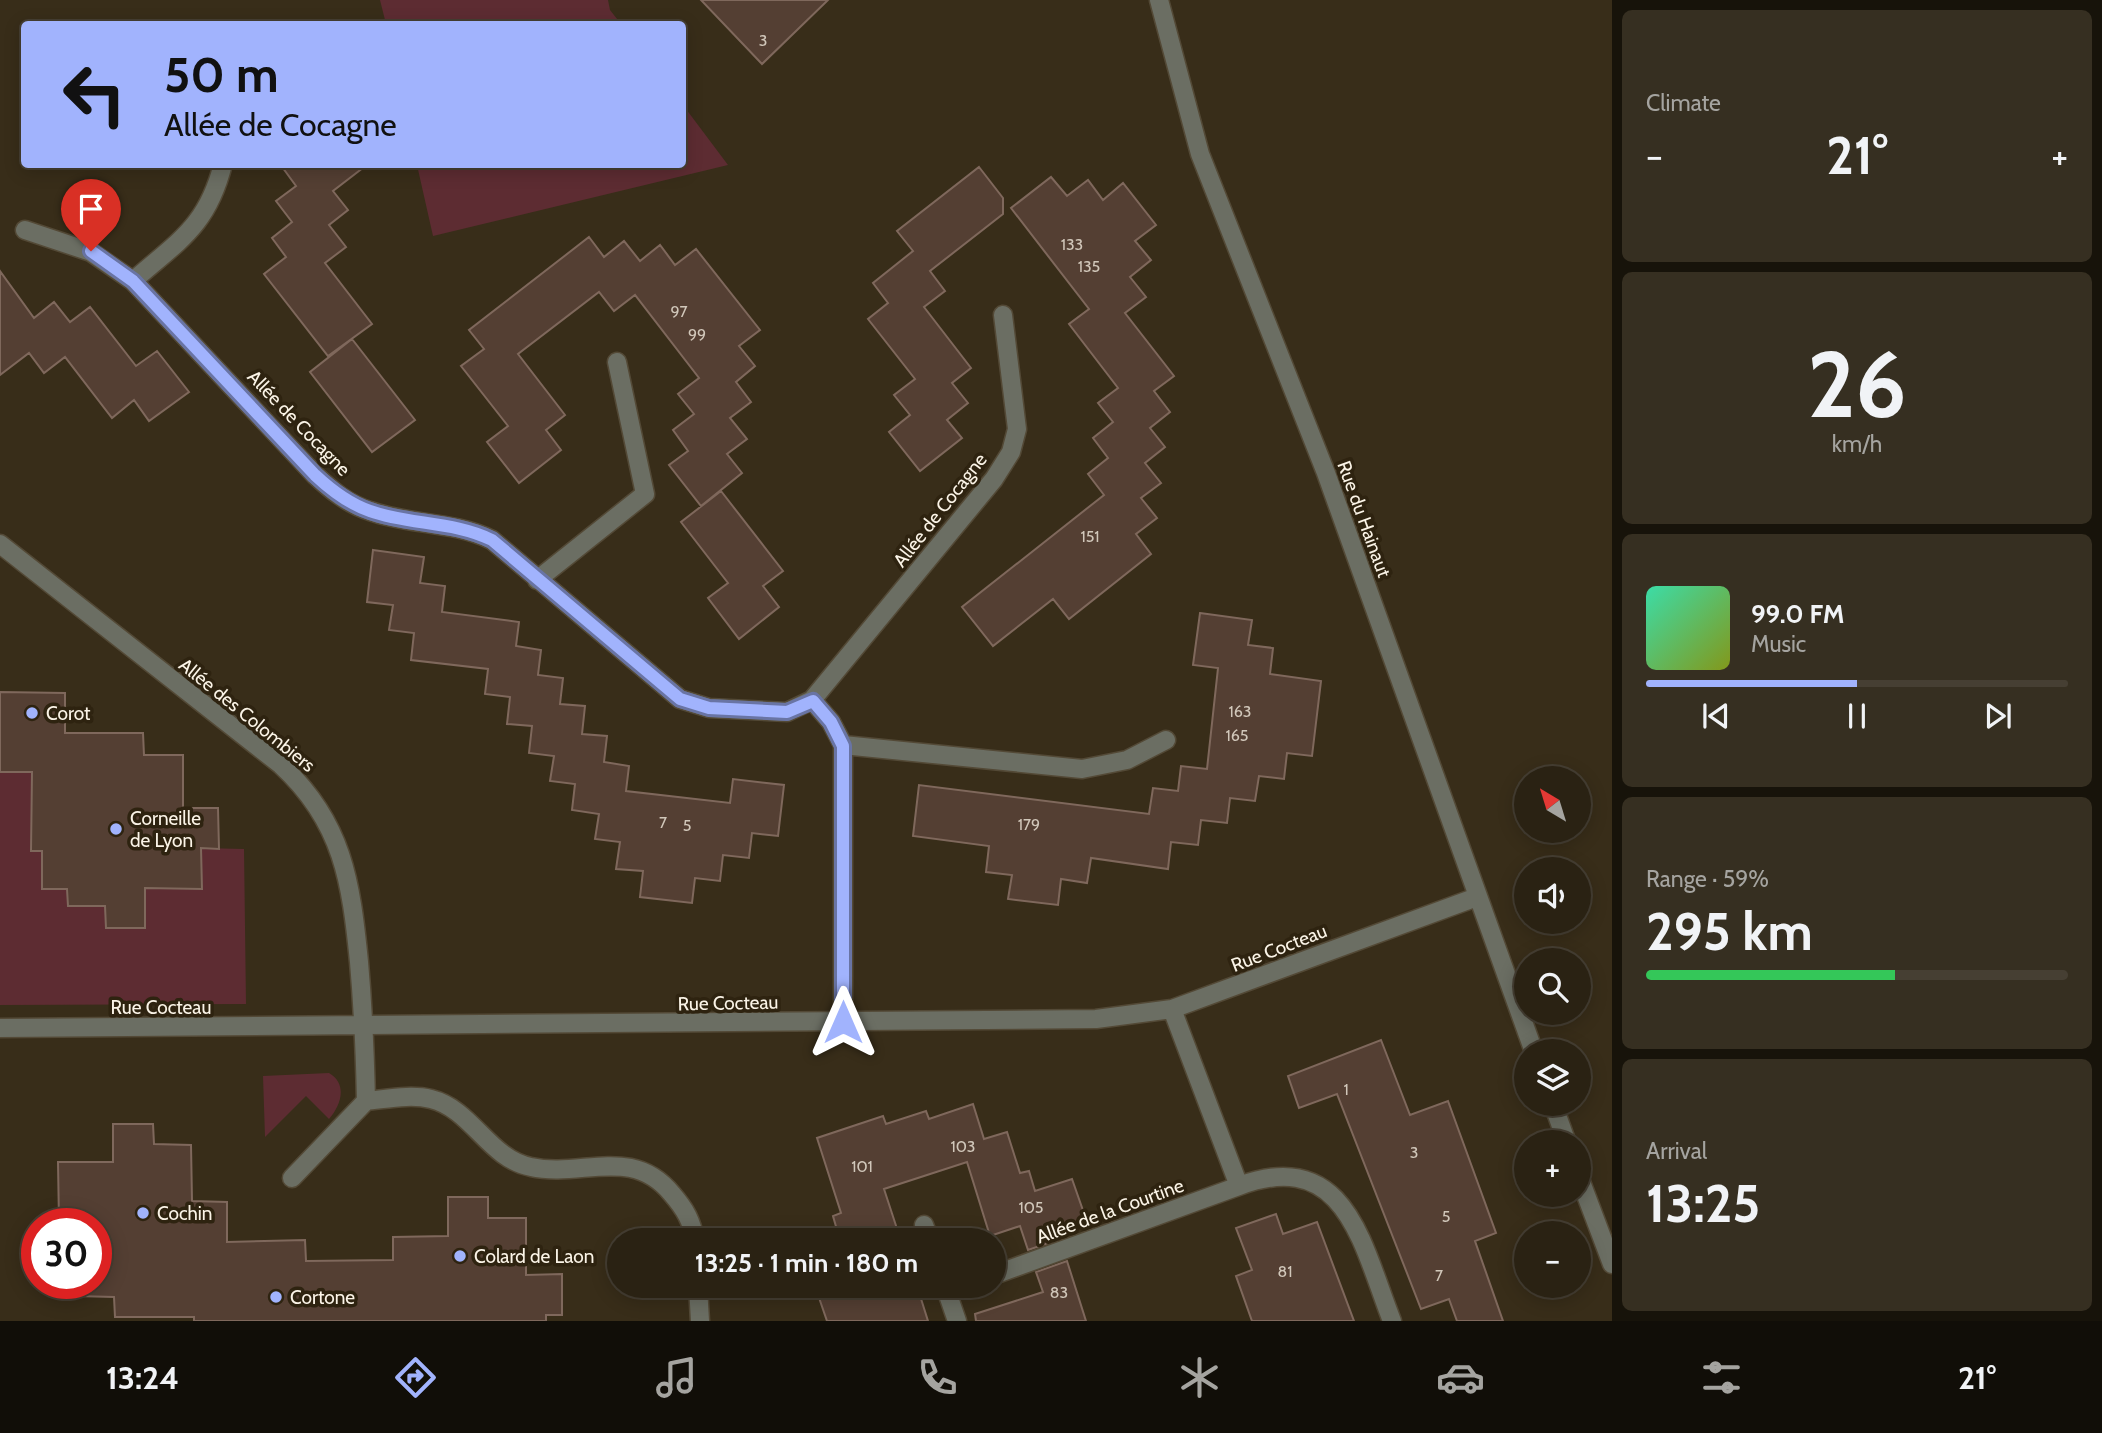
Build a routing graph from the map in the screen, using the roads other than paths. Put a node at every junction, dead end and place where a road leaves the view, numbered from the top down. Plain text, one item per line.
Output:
1 (1159, 0) edge
2 (222, 168) edge
3 (25, 230) dead end
4 (133, 281) junction
5 (1003, 315) dead end
6 (617, 362) dead end
7 (0, 544) edge
8 (537, 580) junction
9 (813, 701) junction
10 (1166, 740) dead end
11 (843, 746) junction
12 (1477, 897) junction
13 (1172, 1009) junction
14 (843, 1022) junction
15 (365, 1027) junction
16 (0, 1028) edge
17 (1529, 1039) edge
18 (366, 1101) junction
19 (292, 1178) dead end
20 (1240, 1186) junction
21 (1590, 1207) edge
22 (692, 1228) edge
23 (1612, 1264) edge
24 (1006, 1271) edge
25 (699, 1298) edge
26 (954, 1298) edge
27 (700, 1321) edge
28 (957, 1321) edge
29 (1392, 1321) edge

1 - 12 street, Rue du Hainaut
2 - 4 street
3 - 4 street, Allée de Cocagne
4 - 8 street, Allée de Cocagne
5 - 9 street, Allée de Cocagne
6 - 8 street
7 - 15 street, Allée des Colombiers
8 - 9 street, Allée de Cocagne
9 - 11 street
10 - 11 street
11 - 14 street
12 - 13 street, Rue Cocteau
12 - 17 street, Rue du Hainaut
13 - 14 street, Rue Cocteau
13 - 20 street
14 - 15 street, Rue Cocteau
15 - 16 street, Rue Cocteau
15 - 18 street, Allée des Colombiers
18 - 19 street
18 - 22 street
20 - 24 street, Allée de la Courtine
20 - 29 street, Allée de la Courtine
21 - 23 street
25 - 27 street
26 - 28 street

